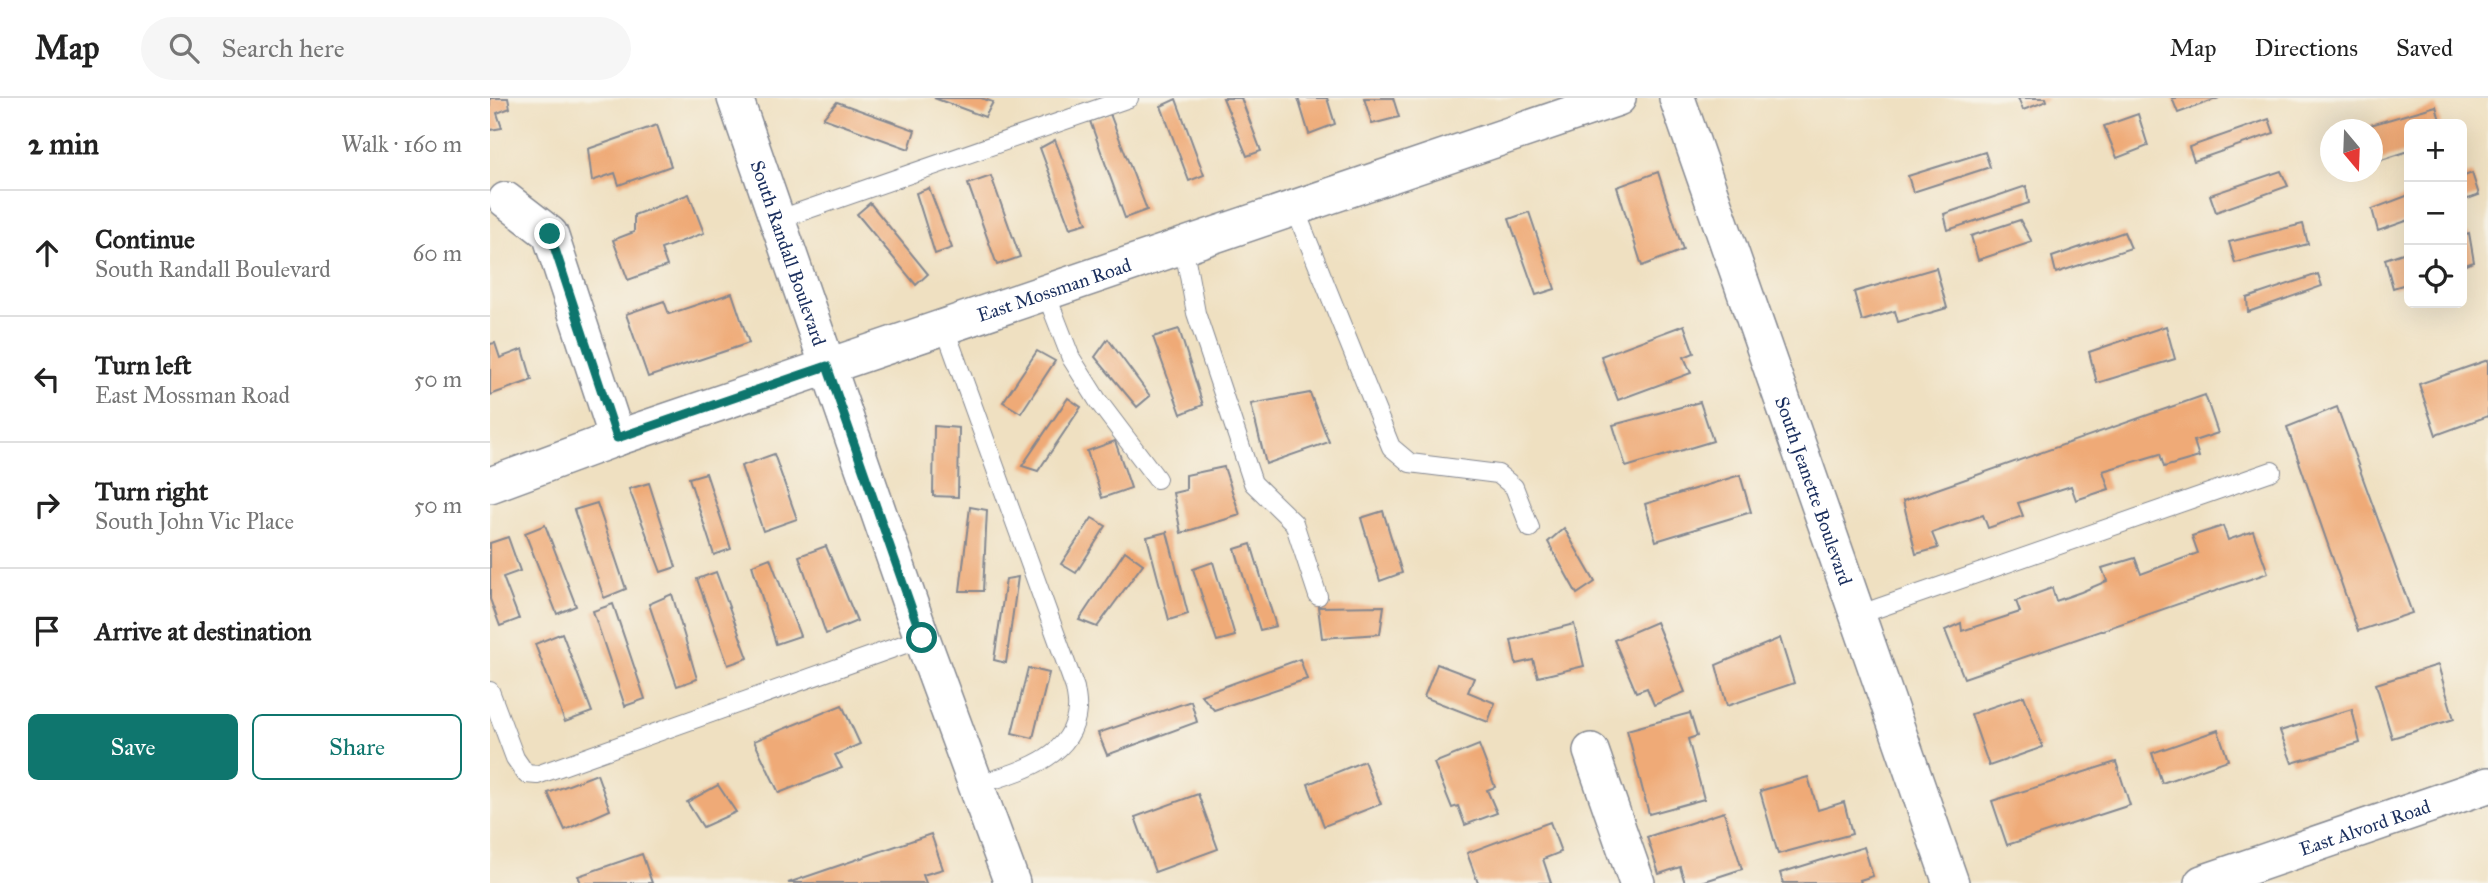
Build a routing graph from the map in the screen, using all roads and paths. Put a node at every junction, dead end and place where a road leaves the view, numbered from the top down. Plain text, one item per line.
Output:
1 (734, 98) edge
2 (1129, 98) edge
3 (1618, 98) edge
4 (1677, 98) edge
5 (506, 200) dead end
6 (1295, 209) junction
7 (777, 220) junction
8 (1183, 244) junction
9 (1045, 291) junction
10 (944, 326) junction
11 (827, 366) junction
12 (617, 438) junction
13 (2272, 471) dead end
14 (1157, 479) dead end
15 (490, 485) edge
16 (1530, 528) dead end
17 (1318, 596) dead end
18 (1858, 615) junction
19 (922, 638) junction
20 (490, 691) edge
21 (1591, 751) dead end
22 (977, 785) junction
23 (2488, 785) edge
24 (1012, 883) edge
25 (1637, 883) edge
26 (1951, 883) edge
27 (2202, 883) edge

1 - 7 street, South Randall Boulevard
2 - 7 lane
3 - 6 street, East Mossman Road
4 - 18 street, South Jeanette Boulevard
5 - 12 street
6 - 8 street, East Mossman Road
6 - 16 lane
7 - 11 street, South Randall Boulevard
8 - 9 street, East Mossman Road
8 - 17 lane
9 - 10 street, East Mossman Road
9 - 14 lane
10 - 11 street, East Mossman Road
10 - 22 lane
11 - 12 street, East Mossman Road
11 - 19 street, South Randall Boulevard
12 - 15 street, East Mossman Road
13 - 18 lane
18 - 26 street, South Jeanette Boulevard
19 - 20 lane
19 - 22 street, South Randall Boulevard
21 - 25 street
22 - 24 street, South Randall Boulevard
23 - 27 street, East Alvord Road

